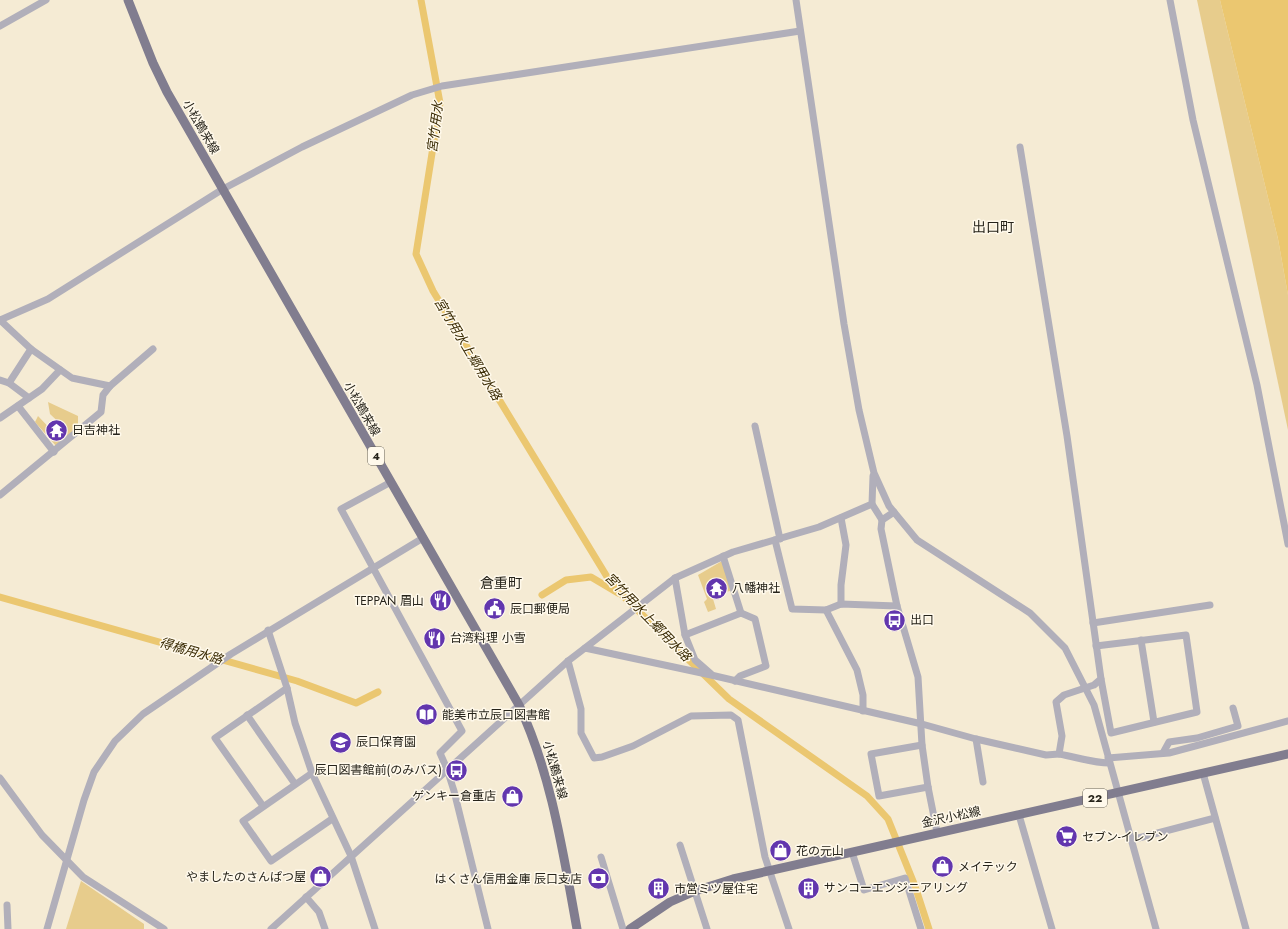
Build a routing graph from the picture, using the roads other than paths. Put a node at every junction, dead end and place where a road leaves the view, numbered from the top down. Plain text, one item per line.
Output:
1 (46, 0) edge
2 (128, 0) edge
3 (796, 0) edge
4 (1170, 0) edge
5 (0, 26) edge
6 (800, 31) junction
7 (1020, 147) dead end
8 (222, 189) junction
9 (0, 320) edge
10 (31, 349) junction
11 (153, 350) dead end
12 (60, 370) junction
13 (0, 380) edge
14 (9, 383) junction
15 (110, 386) junction
16 (29, 398) junction
17 (18, 406) junction
18 (0, 418) edge
19 (755, 426) dead end
20 (54, 452) junction
21 (874, 473) junction
22 (391, 482) junction
23 (0, 495) edge
24 (872, 504) junction
25 (894, 512) junction
26 (841, 518) junction
27 (882, 520) junction
28 (423, 538) junction
29 (778, 539) junction
30 (1288, 544) edge
31 (723, 556) junction
32 (373, 566) junction
33 (675, 578) junction
34 (841, 604) junction
35 (1210, 605) dead end
36 (897, 606) junction
37 (826, 610) junction
38 (741, 613) junction
39 (1093, 623) junction
40 (268, 630) junction
41 (685, 635) junction
42 (1141, 640) junction
43 (1096, 646) junction
44 (585, 648) junction
45 (568, 660) junction
46 (708, 674) junction
47 (1101, 680) junction
48 (735, 681) junction
49 (286, 685) junction
50 (1085, 688) junction
51 (519, 705) junction
52 (1233, 708) dead end
53 (863, 711) junction
54 (247, 715) junction
55 (1288, 721) edge
56 (1154, 722) junction
57 (922, 724) junction
58 (976, 739) junction
59 (922, 745) junction
60 (1163, 753) junction
61 (1059, 754) junction
62 (1288, 754) edge
63 (1109, 761) junction
64 (447, 769) junction
65 (312, 773) junction
66 (1203, 773) junction
67 (0, 778) edge
68 (983, 782) dead end
69 (294, 784) junction
70 (928, 787) junction
71 (1118, 793) junction
72 (263, 806) junction
73 (1019, 815) junction
74 (1215, 818) junction
75 (332, 819) junction
76 (937, 832) junction
77 (1131, 840) junction
78 (680, 845) dead end
79 (852, 852) junction
80 (351, 856) junction
81 (601, 857) dead end
82 (66, 861) junction
83 (771, 870) junction
84 (695, 891) junction
85 (306, 897) junction
86 (7, 905) dead end
87 (8, 929) edge
88 (47, 929) edge
89 (164, 929) edge
90 (271, 929) edge
91 (325, 929) edge
92 (375, 929) edge
93 (488, 929) edge
94 (577, 929) edge
95 (623, 929) edge
96 (630, 929) edge
97 (708, 929) edge
98 (790, 929) edge
99 (921, 929) edge
100 (1052, 929) edge
101 (1156, 929) edge
102 (1246, 929) edge

1 - 5 street
2 - 8 main road, 小松鶴来線 / 4
3 - 6 street
4 - 30 street
6 - 8 street
6 - 21 street
7 - 39 street
8 - 9 street
8 - 22 main road, 小松鶴来線 / 4
9 - 10 street
10 - 12 street
10 - 14 street
11 - 15 street
12 - 15 street
12 - 16 street
13 - 14 street
14 - 16 street
15 - 20 street
16 - 17 street
17 - 18 street
17 - 20 street
19 - 29 street
20 - 23 street
21 - 24 street
21 - 25 street
22 - 28 main road, 小松鶴来線 / 4
22 - 32 street
24 - 26 street
24 - 27 street
25 - 27 street
25 - 50 street
26 - 29 street
26 - 34 street
27 - 36 street
28 - 32 street
28 - 51 main road, 小松鶴来線 / 4
29 - 31 street
29 - 37 street
31 - 33 street
31 - 38 street
32 - 40 street
32 - 64 street
33 - 41 street
33 - 44 street
34 - 36 street
34 - 37 street
35 - 39 street
36 - 57 street
37 - 53 street
38 - 41 street
38 - 48 street
39 - 43 street
40 - 49 street
40 - 82 street
41 - 46 street
42 - 43 street
42 - 56 street
42 - 56 street
43 - 47 street
44 - 45 street
44 - 46 street
45 - 51 street
45 - 83 street
46 - 48 street
47 - 50 street
47 - 56 street
48 - 53 street
49 - 54 street
49 - 65 street
50 - 61 street
50 - 63 street
51 - 64 street
51 - 94 main road, 小松鶴来線 / 4
52 - 60 street
53 - 57 street
54 - 69 street
54 - 72 street
55 - 60 street
57 - 58 street
57 - 59 street
58 - 61 street
58 - 68 street
59 - 70 street
59 - 70 street
60 - 63 street
61 - 63 street
62 - 66 main road, 金沢小松線 / 22
63 - 71 street
64 - 80 street
64 - 93 street
65 - 69 street
65 - 75 street
66 - 71 main road, 金沢小松線 / 22
66 - 74 street
67 - 82 street
69 - 72 street
70 - 76 street
71 - 73 main road, 金沢小松線 / 22
71 - 77 street
72 - 75 street
73 - 76 main road, 金沢小松線 / 22
73 - 100 street
74 - 77 street
74 - 102 street
75 - 80 street
76 - 79 main road, 金沢小松線 / 22
77 - 101 street
78 - 84 street
79 - 83 main road, 金沢小松線 / 22
79 - 99 street
80 - 85 street
80 - 92 street
81 - 95 street
82 - 88 street
82 - 89 street
83 - 84 main road, 金沢小松線 / 22
83 - 98 street
84 - 96 main road, 金沢小松線 / 22
84 - 97 street
85 - 90 street
85 - 91 street
86 - 87 street

